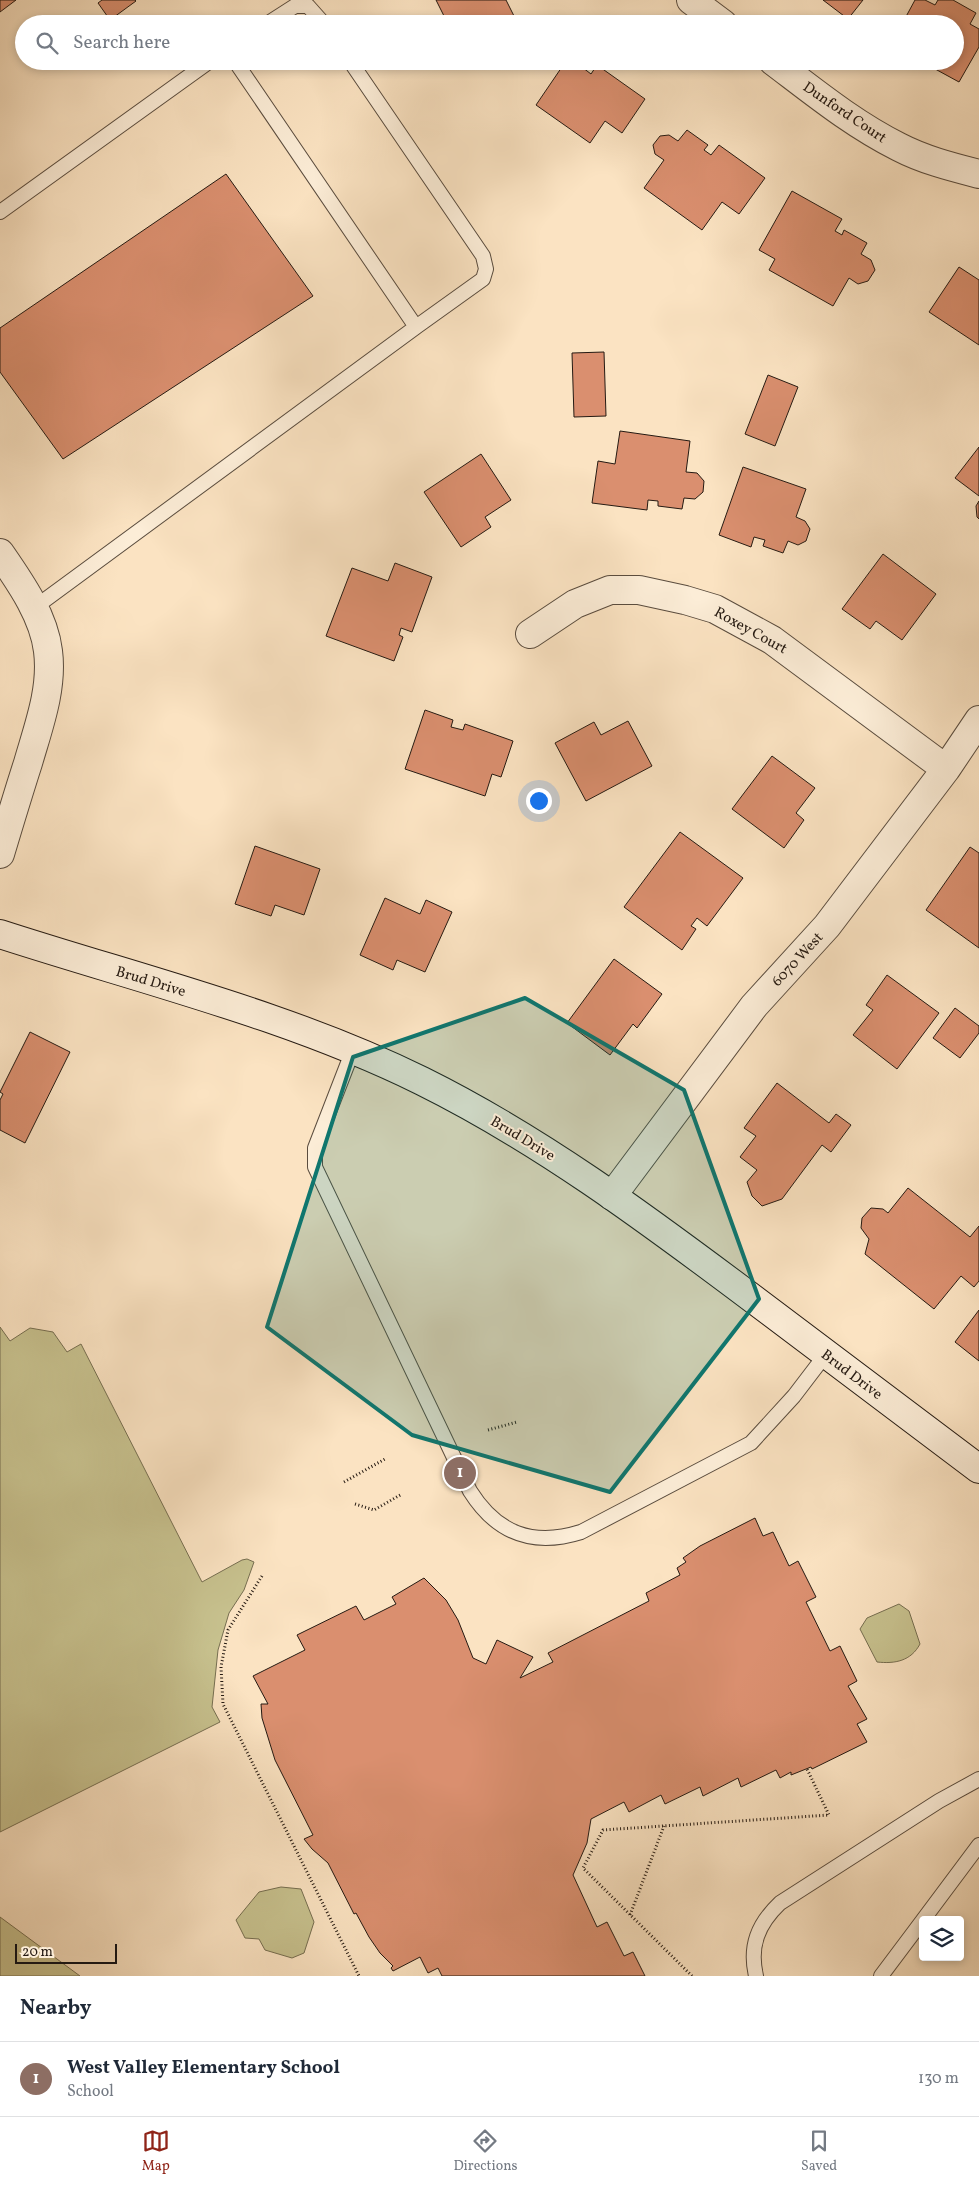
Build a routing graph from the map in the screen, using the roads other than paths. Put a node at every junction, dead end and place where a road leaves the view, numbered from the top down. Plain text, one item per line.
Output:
1 (691, 0) edge
2 (282, 15) edge
3 (316, 15) edge
4 (711, 15) edge
5 (197, 70) edge
6 (241, 70) edge
7 (356, 70) edge
8 (785, 70) edge
9 (979, 174) edge
10 (0, 212) edge
11 (416, 327) junction
12 (0, 553) edge
13 (34, 608) junction
14 (530, 634) dead end
15 (979, 720) edge
16 (946, 769) junction
17 (0, 854) edge
18 (0, 934) edge
19 (353, 1050) junction
20 (612, 1196) junction
21 (826, 1354) junction
22 (979, 1469) edge
23 (979, 1779) edge
24 (979, 1845) edge
25 (926, 1916) edge
26 (919, 1925) edge
27 (756, 1976) edge
28 (881, 1976) edge

1 - 4 street
2 - 3 lane
5 - 10 lane
6 - 11 lane
7 - 11 lane
8 - 9 street, Dunford Court
11 - 13 lane
12 - 13 street
13 - 17 street
14 - 16 street, Roxey Court
15 - 16 street, 6070 West
16 - 20 street, 6070 West
18 - 19 street, Brud Drive
19 - 20 street, Brud Drive
19 - 21 lane
20 - 21 street, Brud Drive
21 - 22 street, Brud Drive
23 - 27 lane
24 - 25 lane
26 - 28 lane

